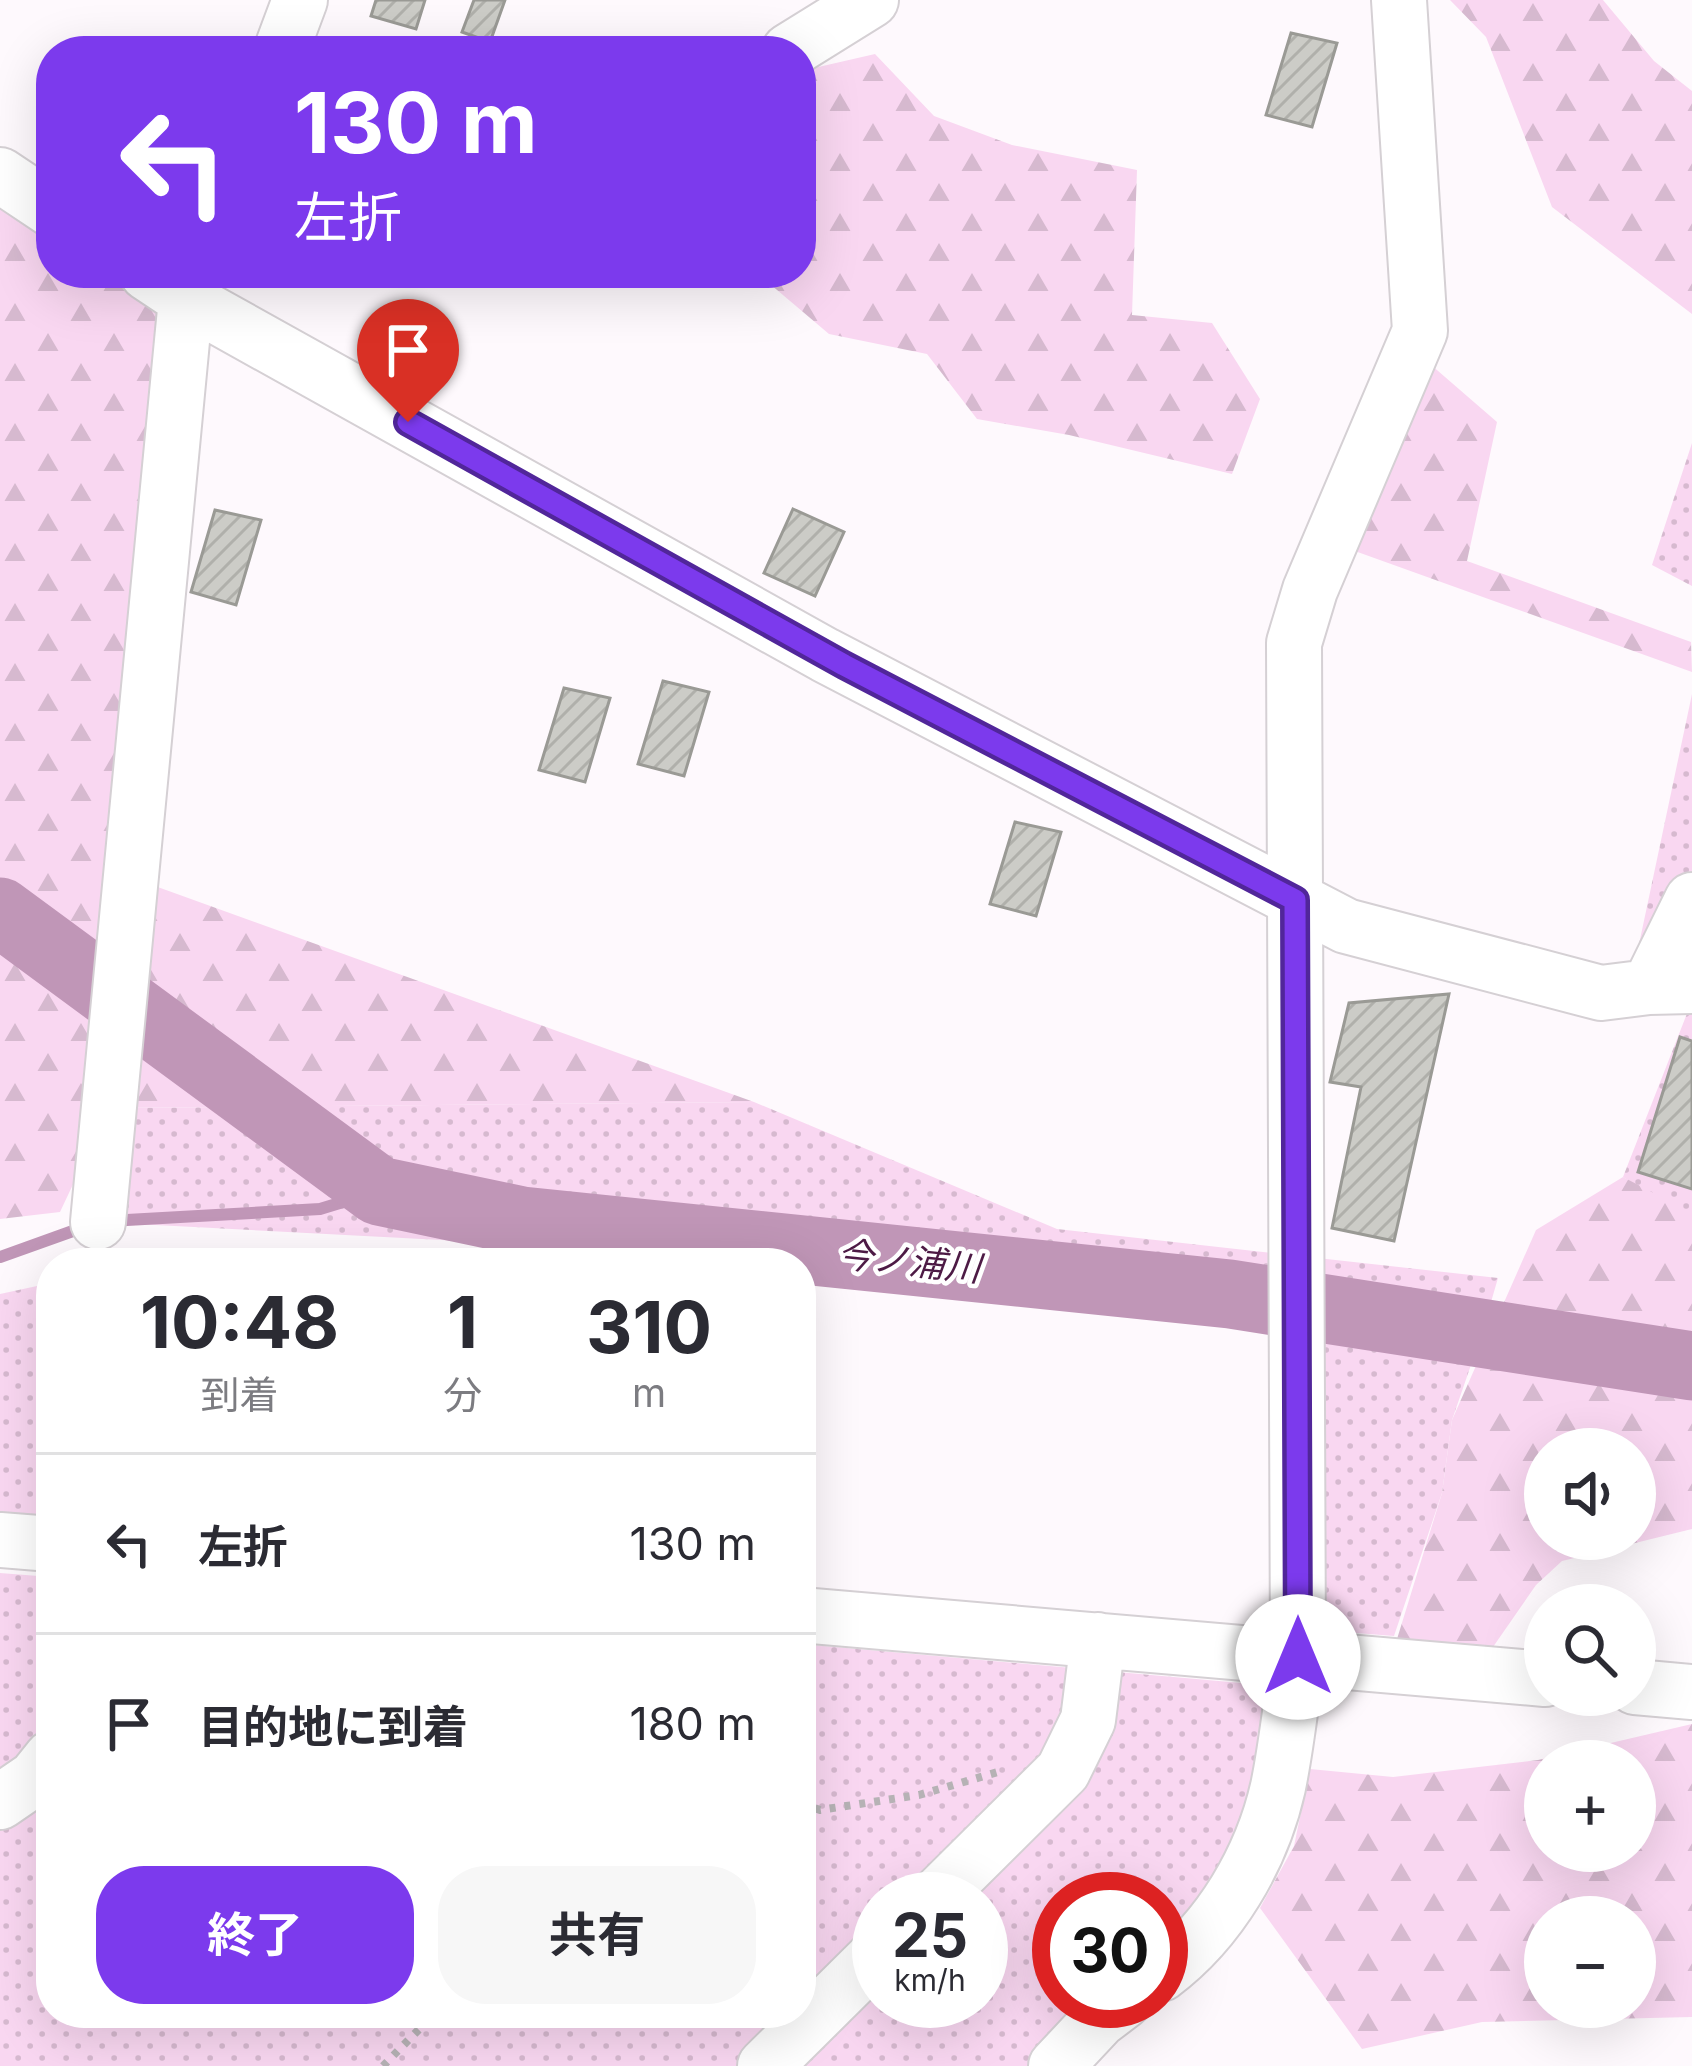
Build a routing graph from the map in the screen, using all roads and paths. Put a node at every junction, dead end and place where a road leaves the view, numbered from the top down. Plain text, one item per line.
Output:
1 (300, 0) edge
2 (871, 0) edge
3 (1400, 0) edge
4 (286, 36) edge
5 (813, 36) edge
6 (0, 175) edge
7 (36, 199) edge
8 (176, 288) edge
9 (186, 288) edge
10 (1295, 900) junction
11 (1692, 900) edge
12 (1671, 987) edge
13 (98, 1222) dead end
14 (0, 1540) edge
15 (36, 1543) edge
16 (816, 1616) edge
17 (1098, 1640) junction
18 (1298, 1657) junction
19 (1524, 1677) edge
20 (1656, 1689) edge
21 (1692, 1692) edge
22 (1008, 1768) dead end
23 (36, 1777) edge
24 (0, 1802) edge
25 (816, 1809) edge
26 (961, 1872) edge
27 (1188, 1947) edge
28 (852, 1981) edge
29 (816, 2016) edge
30 (420, 2028) edge
31 (804, 2028) edge
32 (1092, 2028) edge
33 (383, 2066) edge
34 (765, 2066) edge
35 (1056, 2066) edge

1 - 4 street
2 - 5 street
3 - 10 street
6 - 7 street
8 - 13 street
9 - 10 street
10 - 12 street
10 - 18 street
11 - 12 street
14 - 15 street
16 - 17 street
17 - 18 street
17 - 26 street
18 - 19 street
18 - 27 street
20 - 21 street
22 - 25 path
23 - 24 street
28 - 29 street
30 - 33 path
31 - 34 street
32 - 35 street

